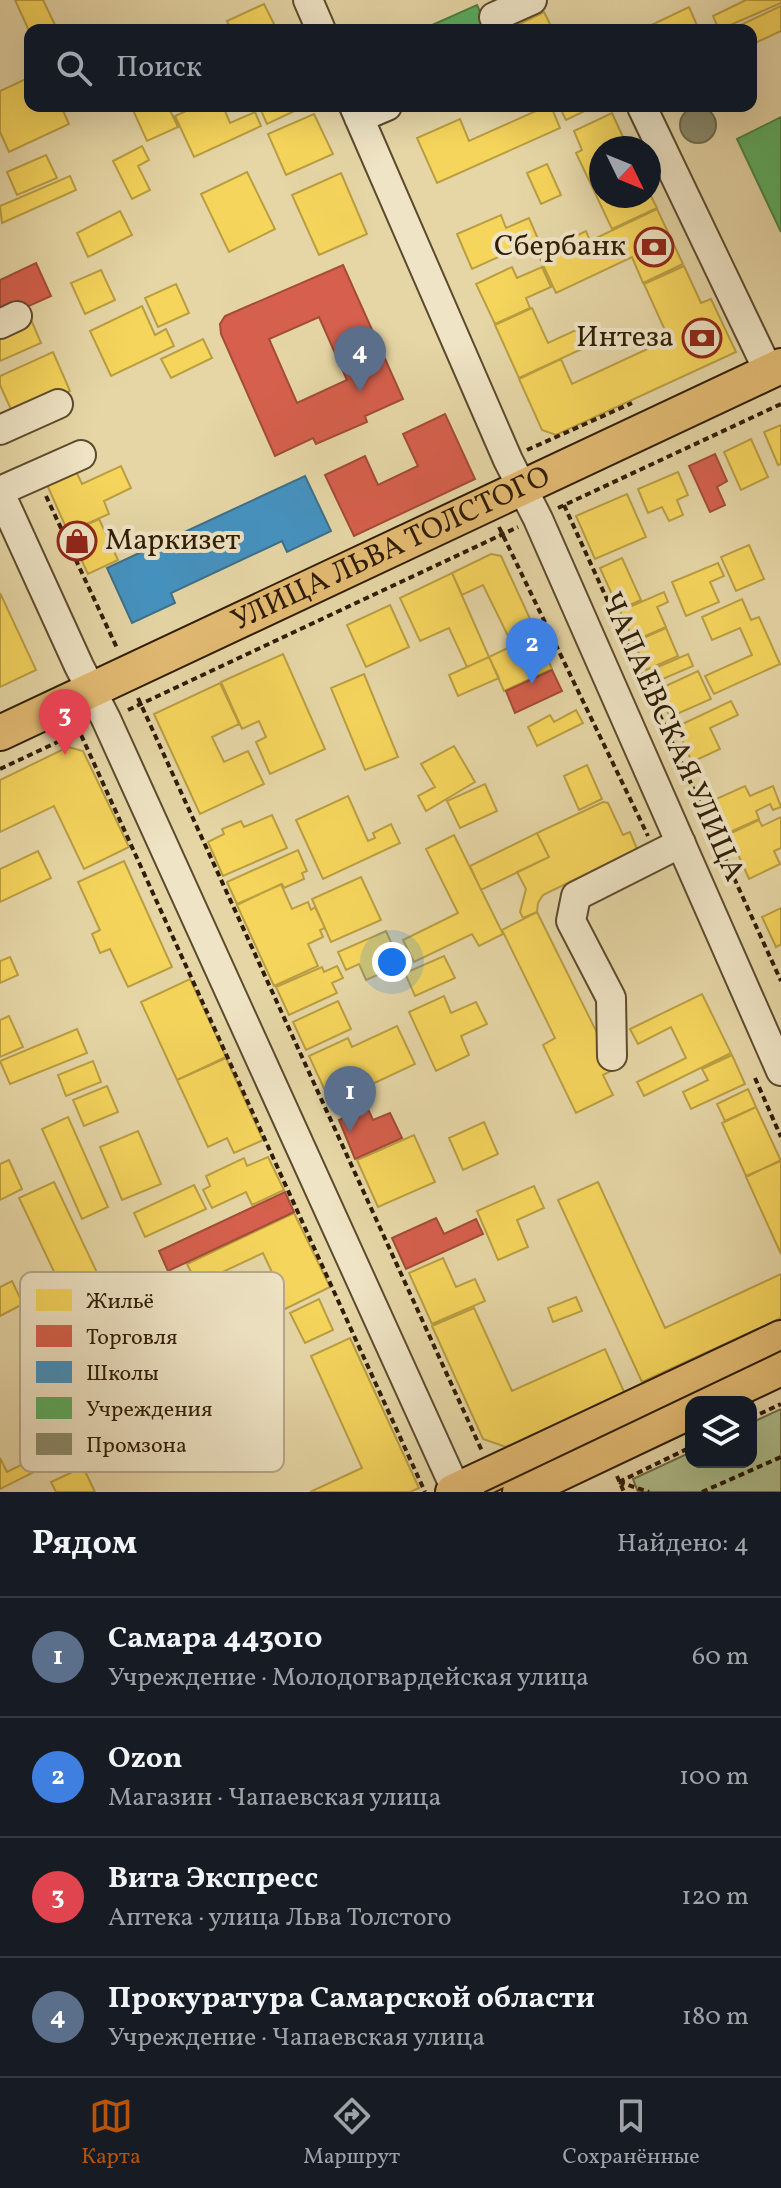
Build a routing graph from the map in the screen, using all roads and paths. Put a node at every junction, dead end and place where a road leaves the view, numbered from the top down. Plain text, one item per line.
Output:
1 (308, 0) edge
2 (532, 0) edge
3 (318, 24) edge
4 (497, 24) edge
5 (356, 112) edge
6 (645, 112) edge
7 (775, 369) edge
8 (58, 404) dead end
9 (781, 404) edge
10 (0, 430) edge
11 (81, 455) dead end
12 (36, 475) junction
13 (537, 482) junction
14 (0, 492) edge
15 (495, 519) junction
16 (118, 652) dead end
17 (136, 692) dead end
18 (100, 696) junction
19 (142, 705) junction
20 (0, 733) edge
21 (0, 769) edge
22 (669, 849) junction
23 (781, 981) edge
24 (612, 1056) dead end
25 (750, 1066) dead end
26 (781, 1071) edge
27 (781, 1137) edge
28 (781, 1338) edge
29 (781, 1368) edge
30 (722, 1396) edge
31 (781, 1404) edge
32 (685, 1414) edge
33 (757, 1415) edge
34 (685, 1450) edge
35 (781, 1457) edge
36 (485, 1458) dead end
37 (619, 1482) junction
38 (448, 1492) edge
39 (520, 1492) edge
40 (624, 1492) edge
41 (649, 1492) edge
42 (702, 1492) edge

1 - 3 street
2 - 4 street
5 - 13 street, ЧАПАЕВСКАЯ УЛИЦА
6 - 7 street
7 - 13 main road, УЛИЦА ЛЬВА ТОЛСТОГО
8 - 10 street
9 - 13 path
11 - 12 street
12 - 14 street
12 - 16 path
13 - 15 main road, УЛИЦА ЛЬВА ТОЛСТОГО
13 - 15 path
13 - 22 street, ЧАПАЕВСКАЯ УЛИЦА
13 - 23 path
14 - 18 street
15 - 18 main road, УЛИЦА ЛЬВА ТОЛСТОГО
15 - 19 path
15 - 22 path
17 - 19 path
18 - 19 path
18 - 20 main road, УЛИЦА ЛЬВА ТОЛСТОГО
18 - 38 street
19 - 36 path
21 - 38 path
22 - 24 street
22 - 26 street, ЧАПАЕВСКАЯ УЛИЦА
25 - 27 path
28 - 38 main road
29 - 30 main road
31 - 33 path
32 - 39 main road
34 - 37 path
35 - 42 path
37 - 40 path
37 - 41 path

